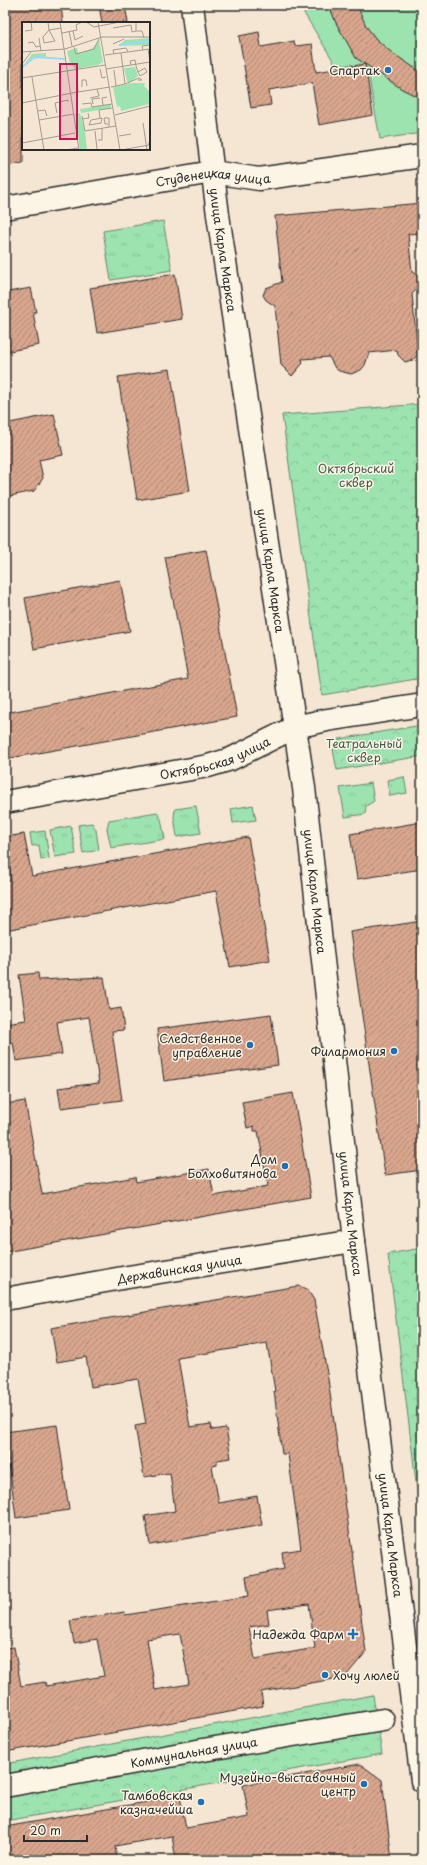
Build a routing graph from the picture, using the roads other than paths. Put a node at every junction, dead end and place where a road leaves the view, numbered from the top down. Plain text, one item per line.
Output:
1 (192, 5) edge
2 (422, 156) edge
3 (212, 172) junction
4 (5, 208) edge
5 (422, 705) edge
6 (295, 727) junction
7 (5, 802) edge
8 (354, 1241) junction
9 (5, 1299) edge
10 (383, 1720) dead end
11 (422, 1781) edge
12 (5, 1786) edge

1 - 3 main road, улица Карла Маркса
2 - 3 main road, Студенецкая улица
3 - 4 main road, Студенецкая улица
3 - 6 main road, улица Карла Маркса
5 - 6 main road, Октябрьская улица
6 - 7 main road, Октябрьская улица
6 - 8 main road, улица Карла Маркса
8 - 9 main road, Державинская улица
8 - 11 main road, улица Карла Маркса
10 - 12 main road, Коммунальная улица

